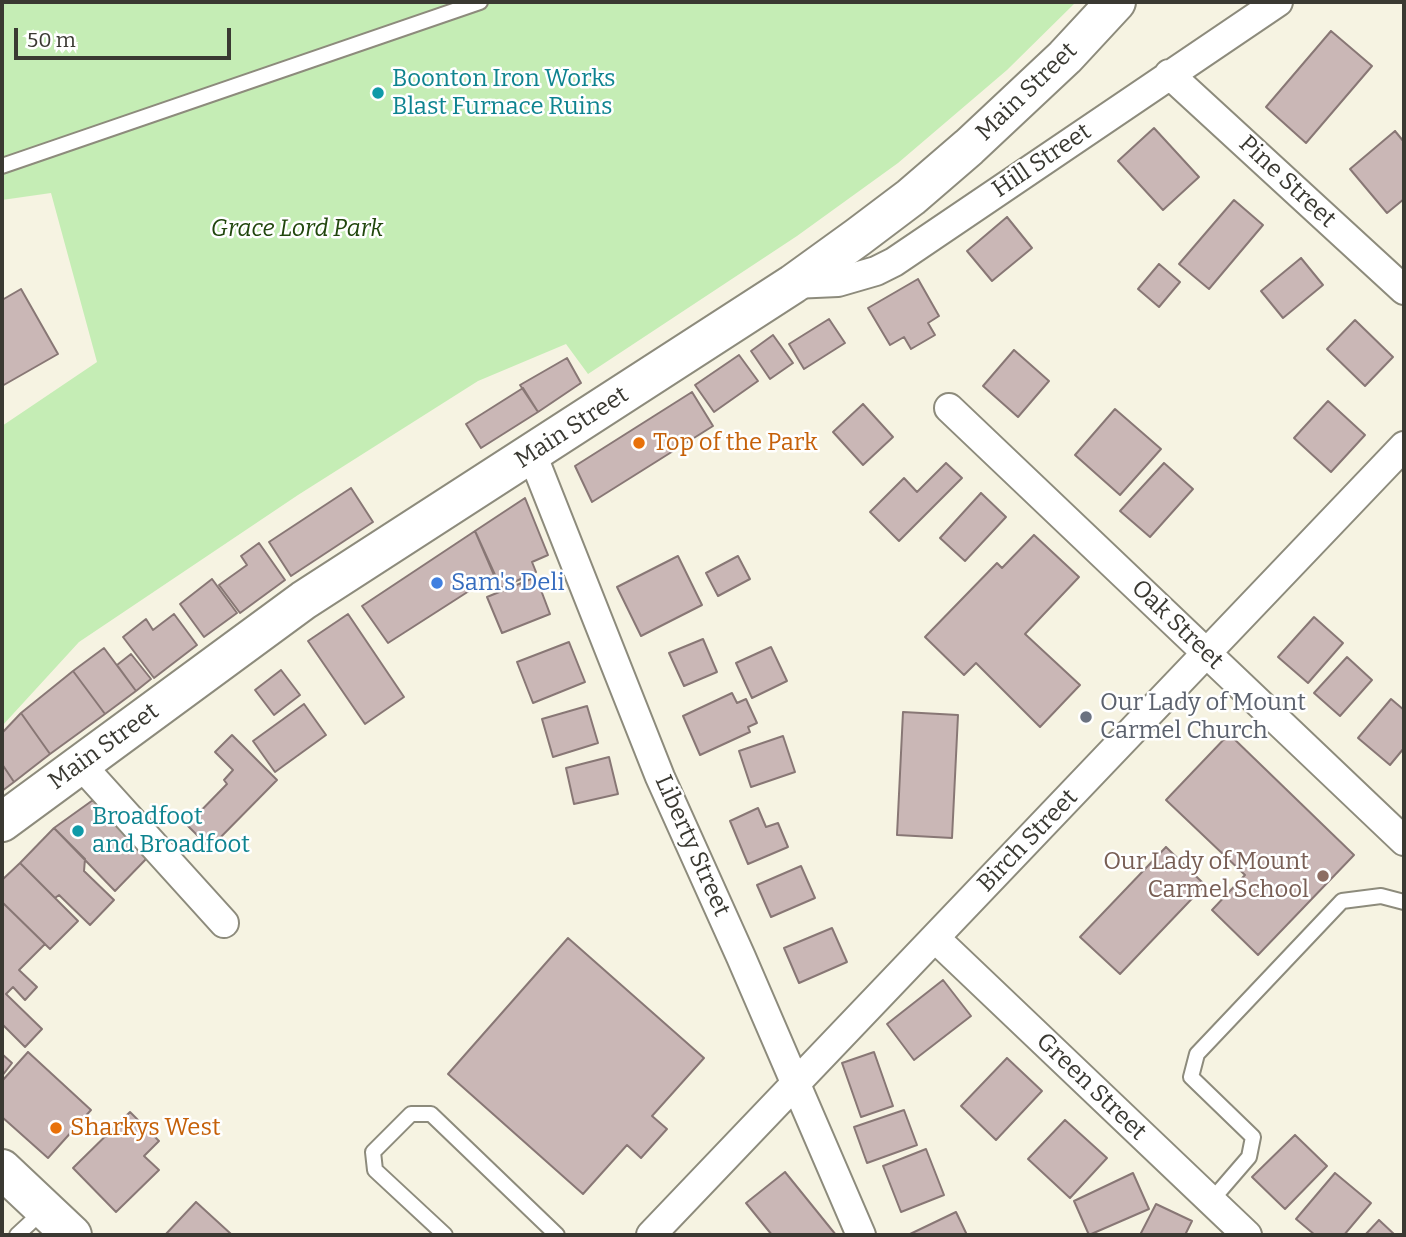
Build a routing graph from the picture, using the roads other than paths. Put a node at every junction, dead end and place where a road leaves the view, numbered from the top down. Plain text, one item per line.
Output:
1 (480, 2) edge
2 (1116, 2) edge
3 (1278, 2) edge
4 (1170, 74) junction
5 (2, 166) edge
6 (793, 284) junction
7 (1404, 290) edge
8 (949, 408) dead end
9 (1404, 446) edge
10 (532, 454) junction
11 (1206, 653) junction
12 (81, 765) junction
13 (2, 822) edge
14 (1404, 841) edge
15 (1404, 902) edge
16 (224, 923) dead end
17 (935, 938) junction
18 (796, 1085) junction
19 (2, 1170) edge
20 (1211, 1201) junction
21 (44, 1209) junction
22 (550, 1233) edge
23 (17, 1235) edge
24 (72, 1235) edge
25 (445, 1235) edge
26 (651, 1235) edge
27 (861, 1235) edge
28 (1247, 1235) edge

1 - 5 lane
2 - 6 street, Main Street
3 - 4 street, Hill Street
4 - 6 street, Hill Street
4 - 7 street, Pine Street
6 - 10 street, Main Street
8 - 11 street, Oak Street
9 - 11 street, Birch Street
10 - 12 street, Main Street
10 - 18 street, Liberty Street
11 - 14 street, Oak Street
11 - 17 street, Birch Street
12 - 13 street, Main Street
12 - 16 street
15 - 20 lane
17 - 18 street, Birch Street
17 - 20 street, Green Street
18 - 26 street, Birch Street
18 - 27 street, Liberty Street
19 - 21 street
20 - 28 street, Green Street
21 - 23 lane
21 - 24 street
22 - 25 lane

